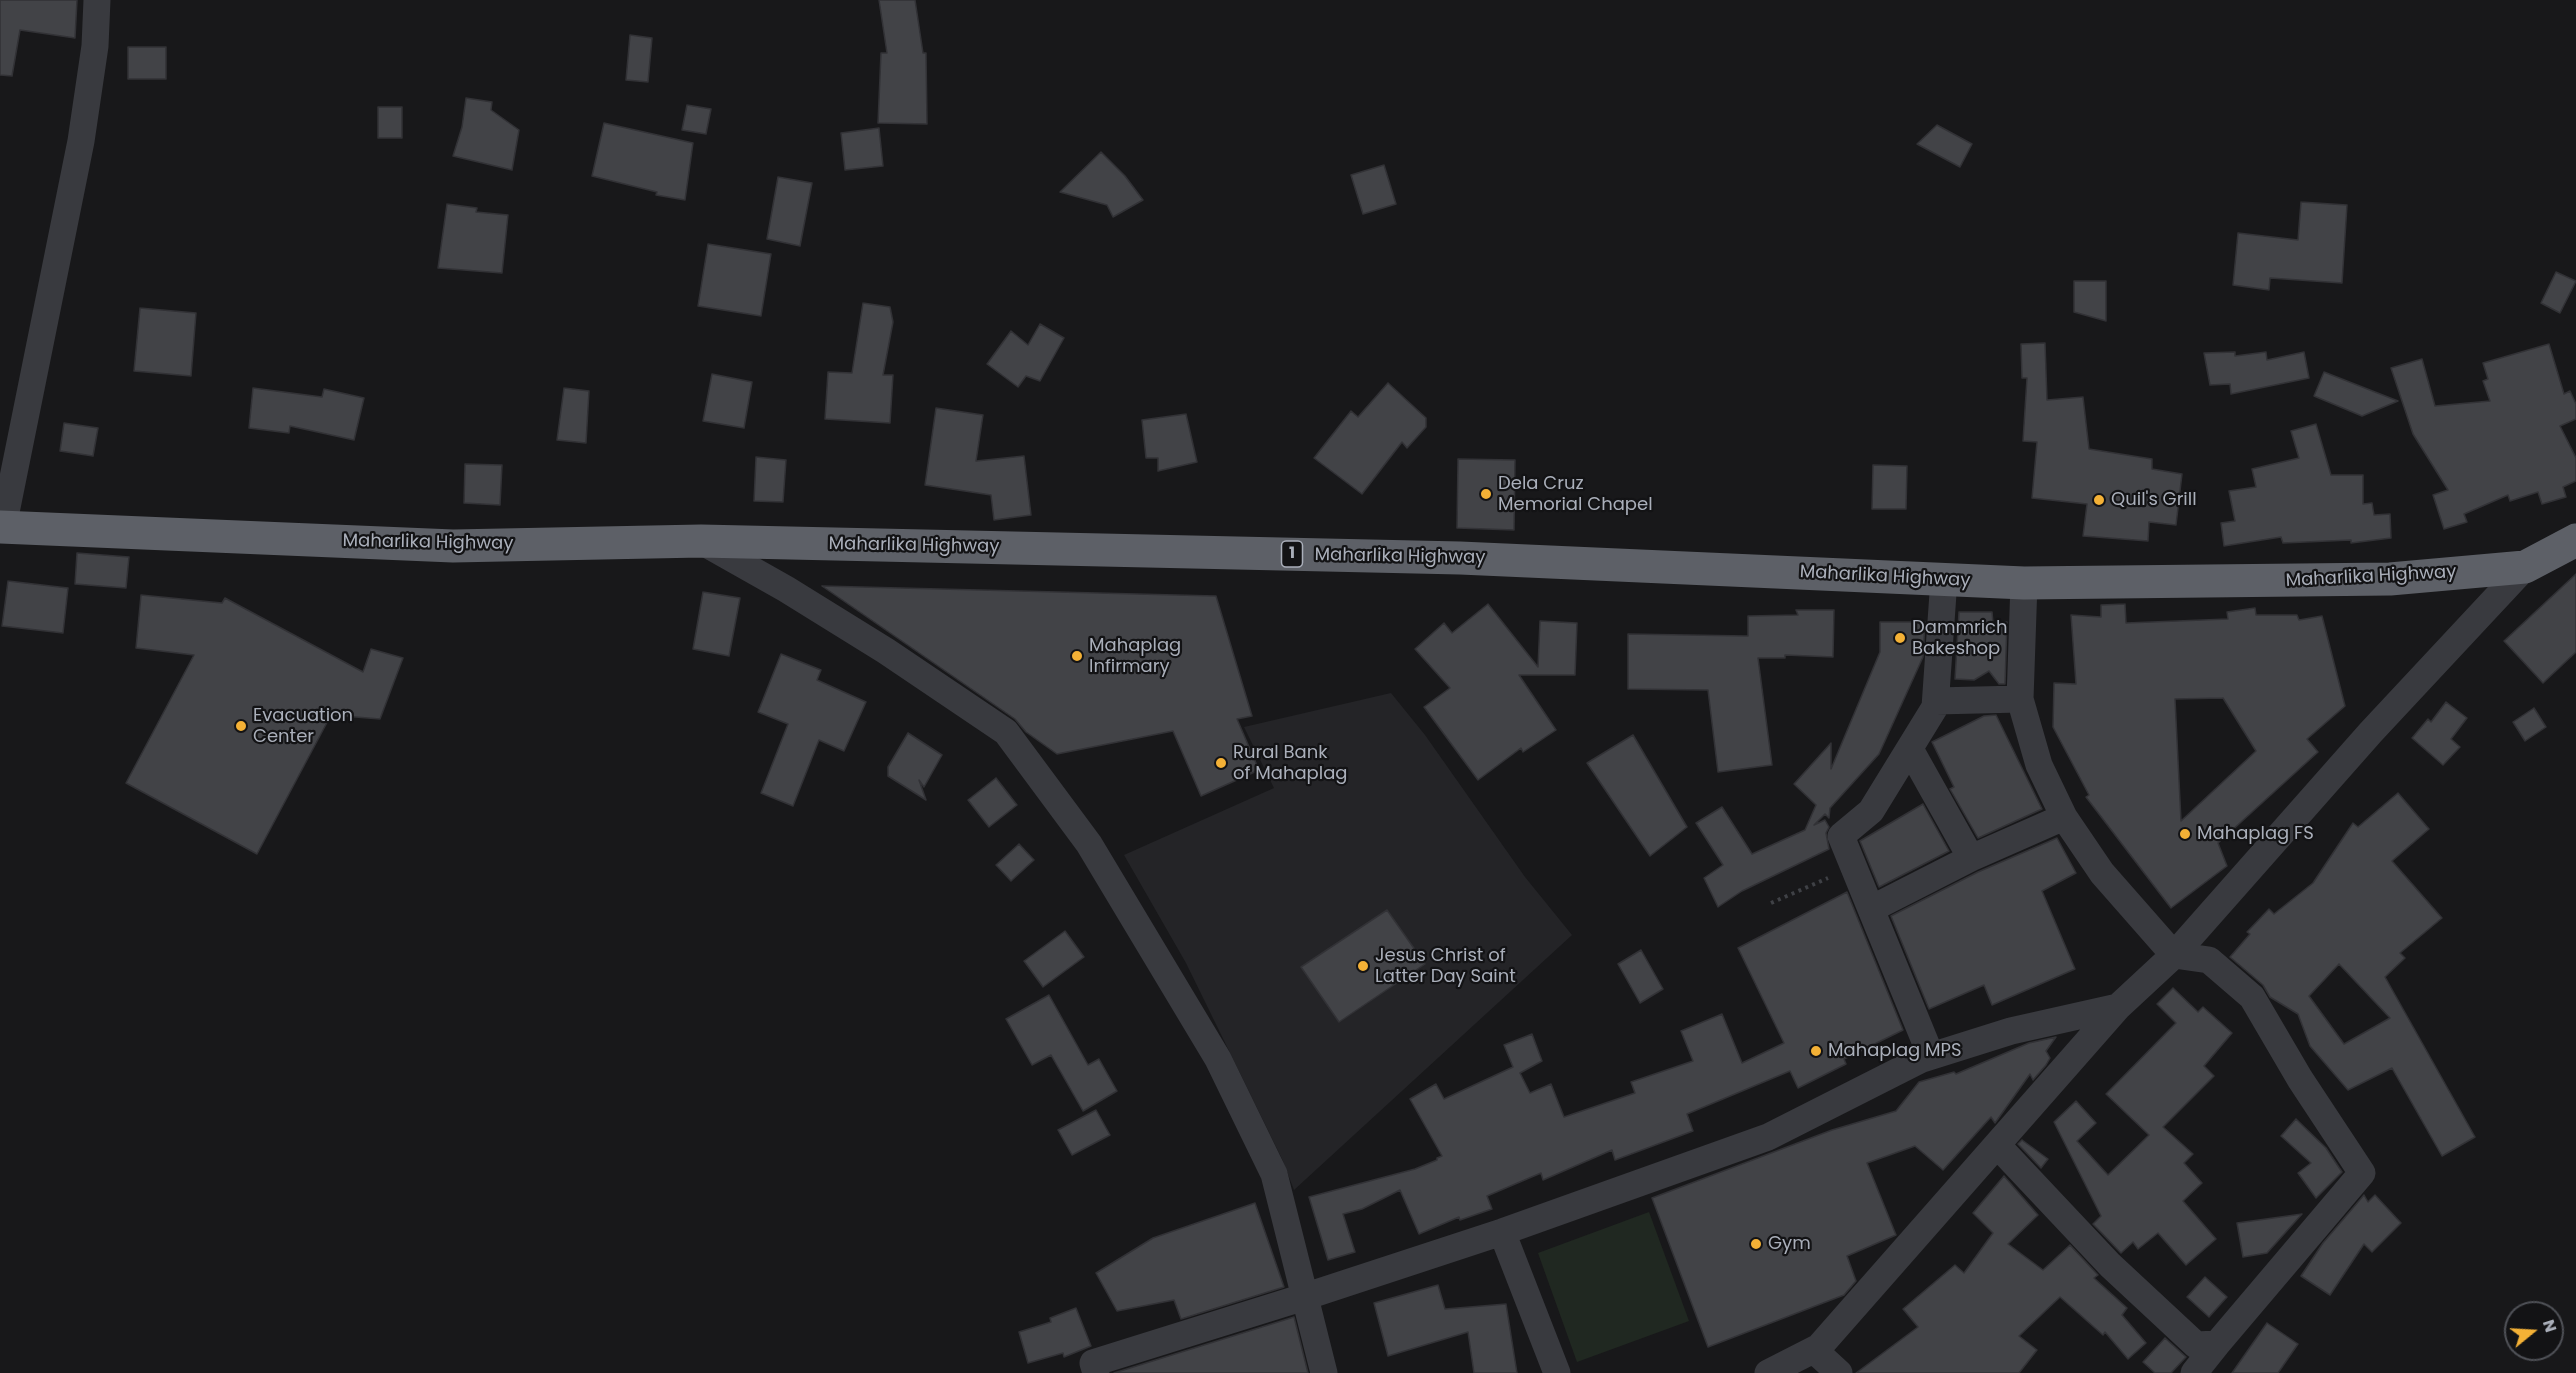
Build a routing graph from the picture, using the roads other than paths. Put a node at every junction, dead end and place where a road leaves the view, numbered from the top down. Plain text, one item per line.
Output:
1 (97, 0) edge
2 (1, 527) edge
3 (2576, 540) edge
4 (701, 541) junction
5 (2525, 567) junction
6 (1944, 579) junction
7 (2025, 583) junction
8 (2020, 699) junction
9 (1936, 701) junction
10 (1910, 748) junction
11 (2064, 817) junction
12 (1971, 858) junction
13 (1871, 909) junction
14 (2174, 955) junction
15 (2118, 1007) junction
16 (1931, 1056) junction
17 (1998, 1146) junction
18 (1502, 1232) junction
19 (1304, 1297) junction
20 (2217, 1344) junction
21 (1814, 1350) junction
22 (1096, 1373) edge
23 (1324, 1373) edge
24 (1557, 1373) edge
25 (1768, 1373) edge
26 (1839, 1373) edge
27 (2194, 1373) edge

1 - 2 street
2 - 4 highway, Maharlika Highway / 1
3 - 5 highway, Maharlika Highway / 1
4 - 6 highway, Maharlika Highway / 1
4 - 19 street
5 - 7 highway, Maharlika Highway / 1
5 - 14 street
6 - 7 highway, Maharlika Highway / 1
6 - 9 street
7 - 8 street
8 - 9 street
8 - 11 street
9 - 10 street
10 - 12 street
10 - 13 street
11 - 12 street
11 - 14 street
12 - 13 street
13 - 16 street
14 - 15 street
14 - 20 street
15 - 16 street
15 - 17 street
16 - 18 street
17 - 20 street
17 - 21 street
18 - 19 street
18 - 24 street
19 - 22 street
19 - 23 street
20 - 27 street
21 - 25 street
21 - 26 street

